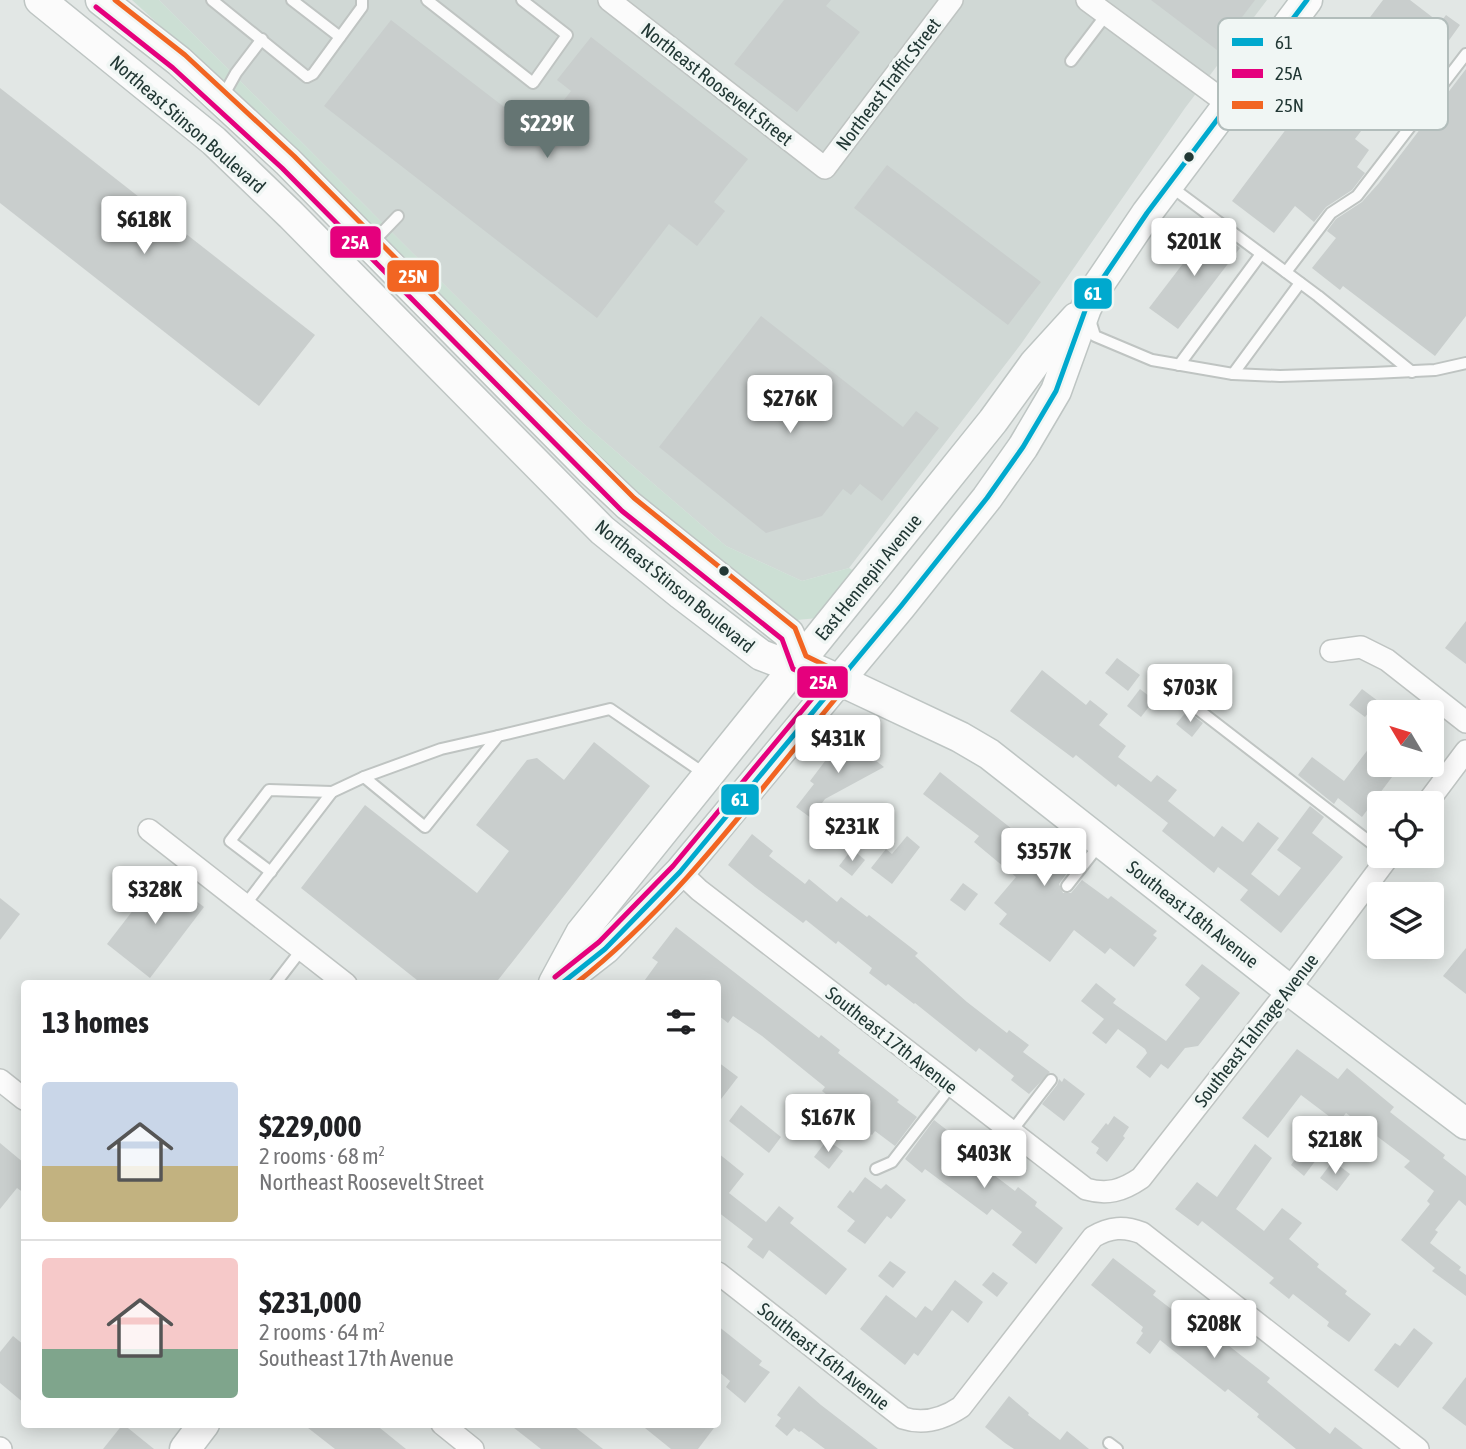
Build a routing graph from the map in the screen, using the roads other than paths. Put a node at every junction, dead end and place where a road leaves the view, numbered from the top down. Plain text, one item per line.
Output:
1 (40, 0) edge
2 (101, 0) edge
3 (212, 0) edge
4 (292, 0) edge
5 (362, 0) edge
6 (427, 0) edge
7 (522, 0) edge
8 (608, 0) edge
9 (952, 0) edge
10 (1087, 0) edge
11 (1307, 0) edge
12 (1106, 15) junction
13 (1293, 18) edge
14 (340, 37) junction
15 (262, 39) junction
16 (1466, 54) edge
17 (1071, 61) dead end
18 (1448, 78) edge
19 (1218, 97) edge
20 (222, 98) junction
21 (1218, 118) edge
22 (1408, 130) edge
23 (825, 168) joint
24 (1168, 185) junction
25 (398, 216) dead end
26 (370, 245) junction
27 (1261, 254) junction
28 (1286, 272) junction
29 (1300, 283) junction
30 (1086, 308) junction
31 (1466, 363) edge
32 (1179, 365) junction
33 (1412, 372) junction
34 (1233, 374) junction
35 (1331, 652) dead end
36 (799, 663) junction
37 (1156, 677) dead end
38 (839, 680) junction
39 (1466, 722) edge
40 (498, 736) junction
41 (1466, 751) edge
42 (708, 776) junction
43 (364, 777) junction
44 (1436, 791) edge
45 (332, 792) junction
46 (149, 830) dead end
47 (1367, 840) edge
48 (1101, 842) junction
49 (1379, 868) edge
50 (271, 872) junction
51 (680, 872) junction
52 (1067, 886) dead end
53 (245, 905) junction
54 (302, 949) junction
55 (278, 980) edge
56 (341, 980) edge
57 (556, 980) edge
58 (566, 980) edge
59 (1289, 989) junction
60 (0, 1080) edge
61 (1051, 1080) dead end
62 (951, 1086) junction
63 (21, 1097) edge
64 (1466, 1124) edge
65 (1011, 1132) junction
66 (876, 1169) dead end
67 (1112, 1192) joint
68 (721, 1275) edge
69 (201, 1428) edge
70 (447, 1428) edge
71 (185, 1449) edge
72 (473, 1449) edge
73 (1418, 1449) edge

1 - 36 main road, Northeast Stinson Boulevard
2 - 20 main road, Northeast Stinson Boulevard
3 - 15 lane
4 - 14 lane
5 - 14 lane
6 - 7 lane
8 - 23 street, Northeast Roosevelt Street
9 - 23 street, Northeast Traffic Street
10 - 12 street
11 - 13 main road, East Hennepin Avenue
12 - 17 lane
12 - 19 street
14 - 15 lane
15 - 20 lane
16 - 18 lane
20 - 26 main road, Northeast Stinson Boulevard
21 - 24 main road, East Hennepin Avenue
22 - 28 lane
24 - 27 lane
24 - 30 main road, East Hennepin Avenue
25 - 26 lane
26 - 36 main road, Northeast Stinson Boulevard
27 - 28 lane
27 - 32 lane
28 - 29 lane
29 - 33 lane
29 - 34 lane
30 - 32 lane
30 - 36 main road, East Hennepin Avenue
30 - 38 main road, East Hennepin Avenue
31 - 33 lane
32 - 34 lane
33 - 34 lane
35 - 39 street
36 - 38 main road, Southeast 18th Avenue
36 - 42 main road, East Hennepin Avenue
37 - 47 lane
38 - 48 main road, Southeast 18th Avenue
38 - 51 main road, East Hennepin Avenue
40 - 42 lane
40 - 43 lane
40 - 43 lane
41 - 44 street
42 - 57 main road, East Hennepin Avenue
43 - 45 lane
45 - 50 lane
45 - 50 lane
46 - 53 street
48 - 52 lane
48 - 59 main road, Southeast 18th Avenue
49 - 59 street, Southeast Talmage Avenue
50 - 53 lane
51 - 58 main road, East Hennepin Avenue
51 - 62 street, Southeast 17th Avenue
53 - 54 street
54 - 55 lane
54 - 56 street
59 - 64 main road, Southeast 18th Avenue
59 - 67 street, Southeast Talmage Avenue
60 - 63 street
61 - 65 lane
62 - 65 street, Southeast 17th Avenue
62 - 66 lane
65 - 67 street, Southeast 17th Avenue
68 - 73 street, Southeast 16th Avenue
69 - 71 main road
70 - 72 street

